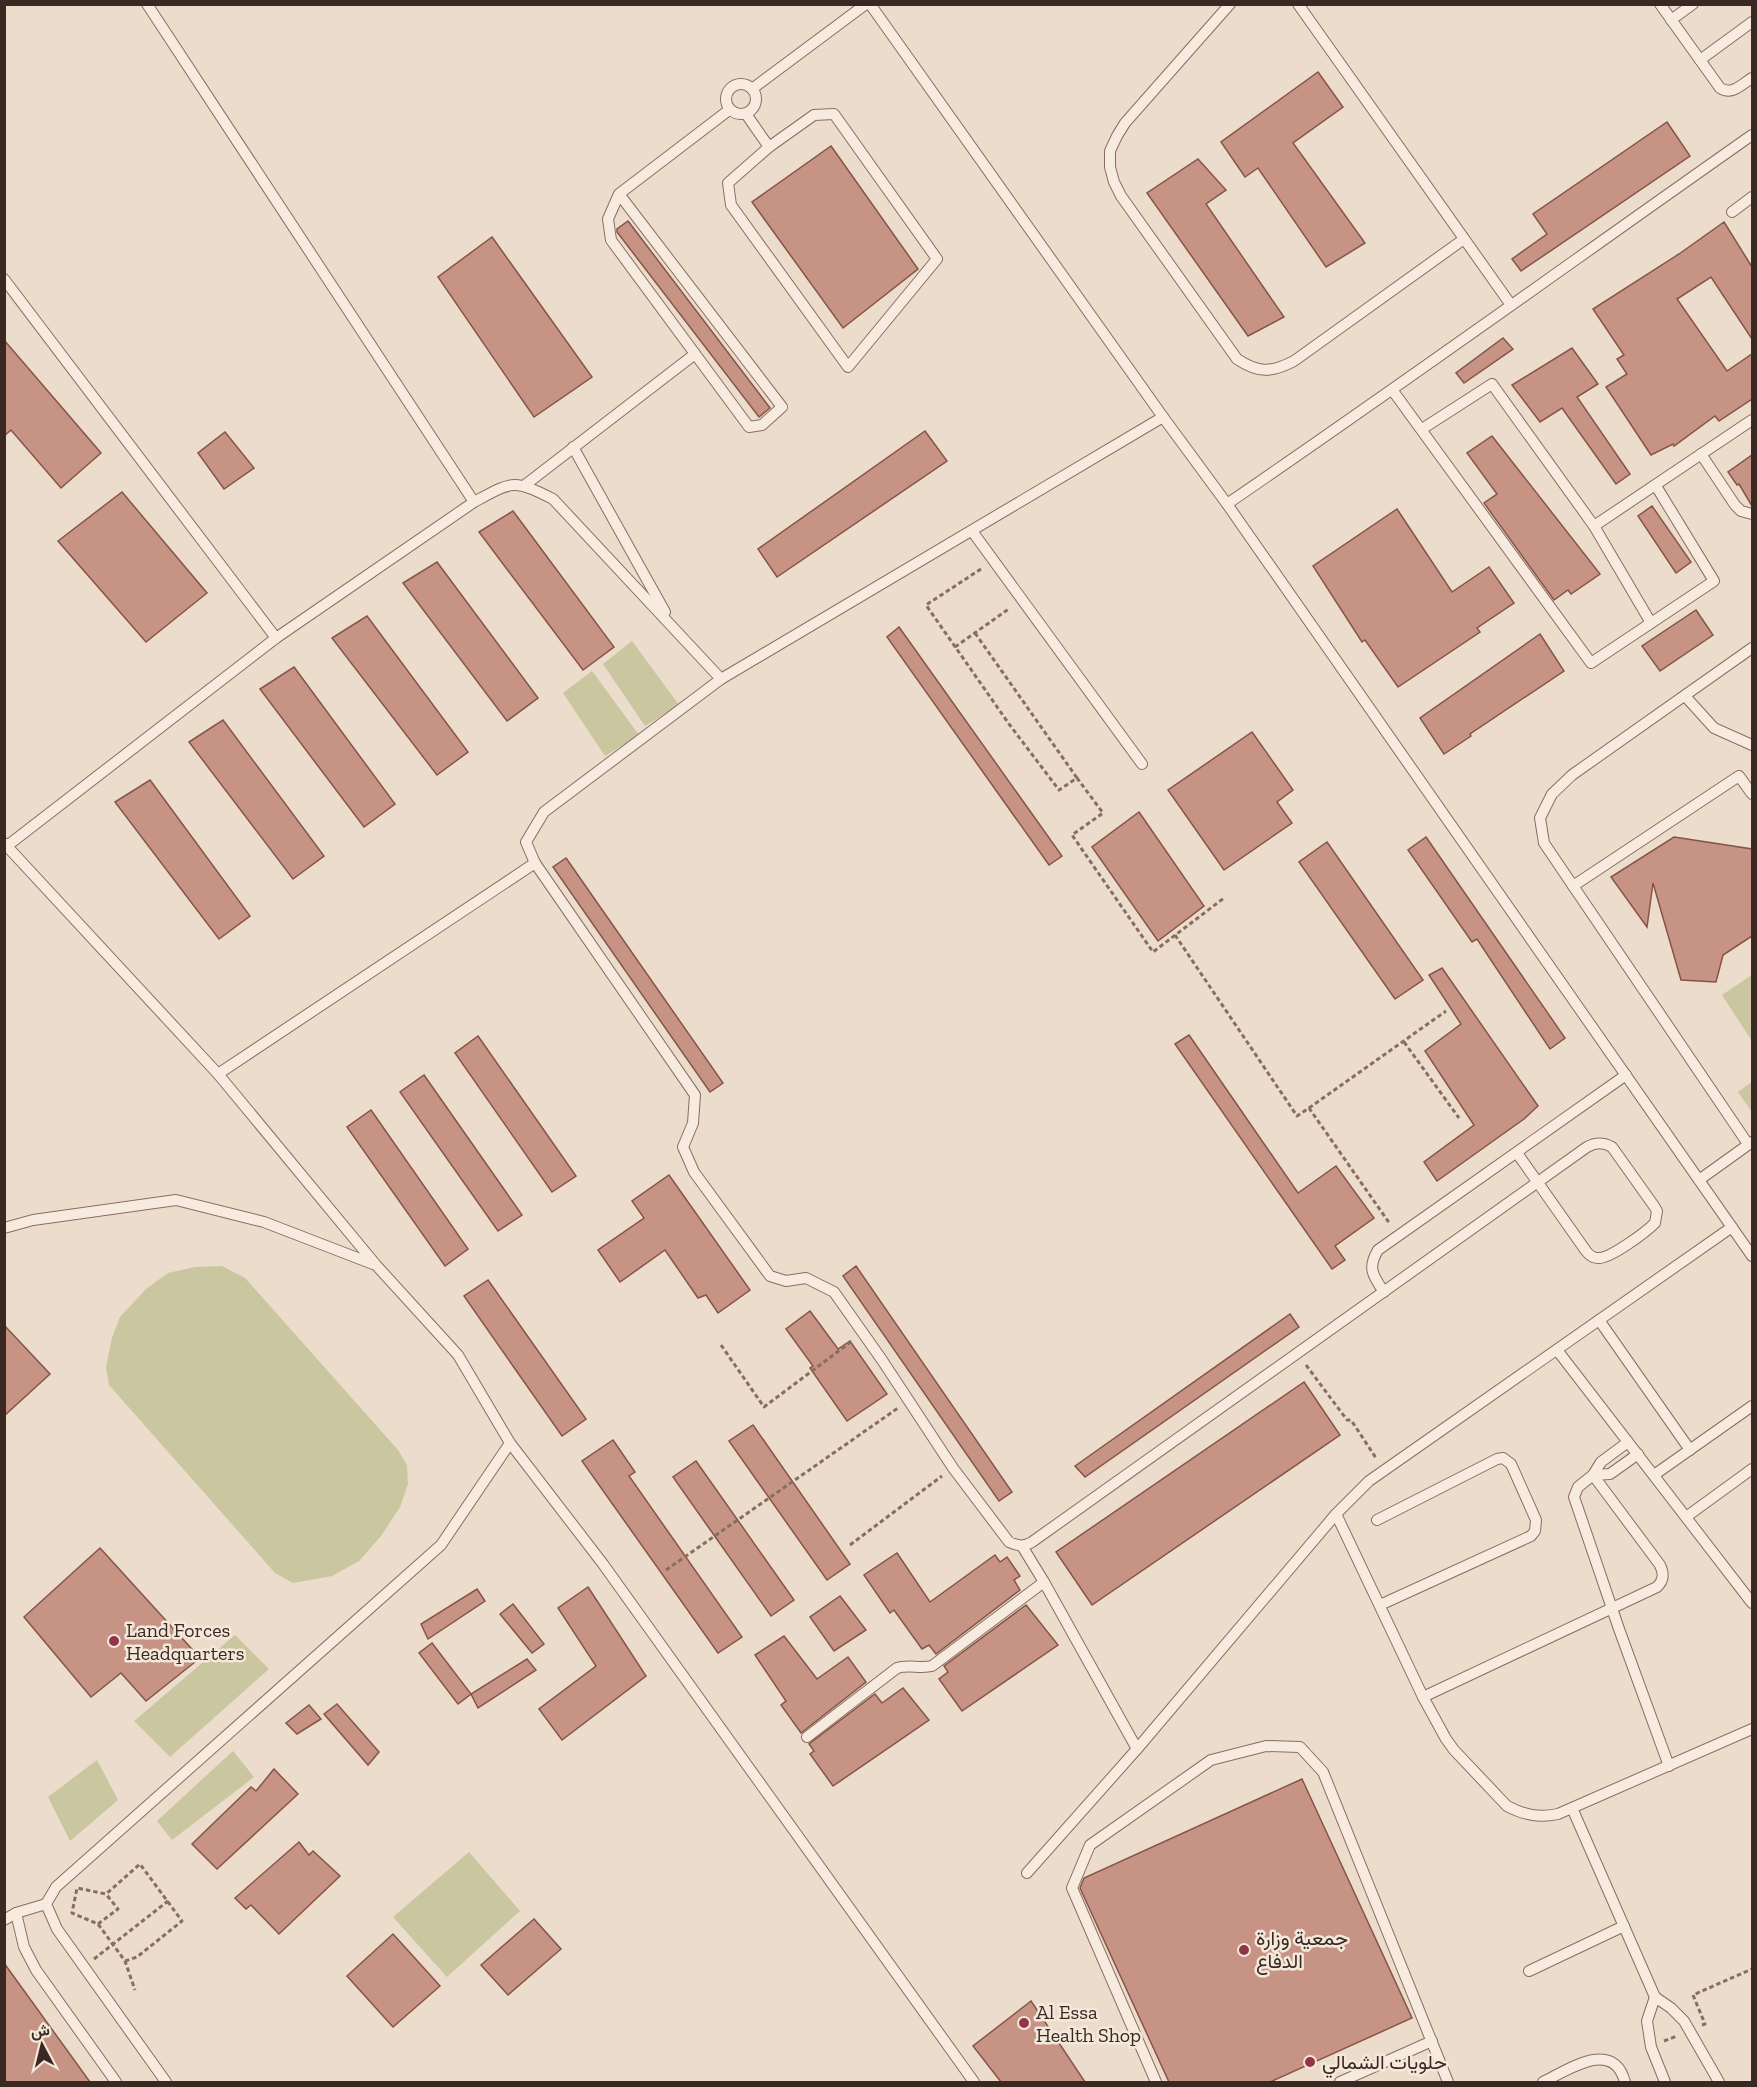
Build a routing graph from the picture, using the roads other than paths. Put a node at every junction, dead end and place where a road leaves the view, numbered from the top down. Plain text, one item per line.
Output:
1 (147, 4) edge
2 (868, 4) edge
3 (1230, 4) edge
4 (1298, 4) edge
5 (1660, 4) edge
6 (1693, 4) edge
7 (1671, 20) junction
8 (1752, 22) edge
9 (1700, 60) junction
10 (1752, 78) edge
11 (752, 89) junction
12 (729, 110) junction
13 (746, 114) junction
14 (1752, 135) edge
15 (769, 147) junction
16 (619, 194) junction
17 (1752, 197) edge
18 (1732, 212) dead end
19 (1464, 239) junction
20 (4, 279) edge
21 (1510, 305) junction
22 (695, 354) junction
23 (1393, 391) junction
24 (1163, 417) junction
25 (1752, 420) edge
26 (1422, 429) junction
27 (573, 447) junction
28 (1701, 454) junction
29 (525, 485) junction
30 (1656, 486) junction
31 (474, 502) junction
32 (1227, 504) junction
33 (1752, 514) edge
34 (1594, 526) junction
35 (972, 531) junction
36 (1652, 622) junction
37 (674, 628) junction
38 (276, 638) junction
39 (1752, 648) edge
40 (722, 679) junction
41 (1685, 696) junction
42 (1752, 745) edge
43 (1142, 764) dead end
44 (1752, 794) edge
45 (6, 845) edge
46 (535, 863) junction
47 (1573, 886) junction
48 (218, 1074) junction
49 (1626, 1075) junction
50 (1750, 1143) edge
51 (1517, 1153) junction
52 (1699, 1180) junction
53 (1537, 1183) junction
54 (4, 1227) edge
55 (1732, 1227) junction
56 (1752, 1256) edge
57 (376, 1265) junction
58 (1384, 1292) junction
59 (1599, 1320) junction
60 (1557, 1350) junction
61 (1752, 1406) edge
62 (1628, 1442) junction
63 (510, 1443) junction
64 (1690, 1450) junction
65 (1638, 1454) junction
66 (1752, 1469) edge
67 (1593, 1475) junction
68 (1654, 1475) junction
69 (1336, 1514) junction
70 (1686, 1517) junction
71 (1377, 1520) dead end
72 (1022, 1546) junction
73 (1044, 1581) junction
74 (1752, 1603) edge
75 (1380, 1605) junction
76 (1612, 1609) junction
77 (1424, 1697) junction
78 (1752, 1729) edge
79 (807, 1737) dead end
80 (1137, 1749) junction
81 (1669, 1766) junction
82 (1572, 1808) junction
83 (1027, 1873) dead end
84 (46, 1904) junction
85 (16, 1913) junction
86 (4, 1920) edge
87 (1624, 1926) junction
88 (1529, 1971) dead end
89 (1655, 1997) junction
90 (1432, 2041) junction
91 (116, 2082) edge
92 (166, 2082) edge
93 (974, 2082) edge
94 (1156, 2082) edge
95 (1340, 2082) edge
96 (1448, 2082) edge
97 (1543, 2082) edge
98 (1625, 2082) edge
99 (1665, 2082) edge
100 (1719, 2082) edge

1 - 31 lane
2 - 11 lane
2 - 24 lane
3 - 19 lane
4 - 19 lane
5 - 7 lane
6 - 7 lane
7 - 9 lane
8 - 9 lane
9 - 10 lane
11 - 12 lane
11 - 13 lane
12 - 13 lane
12 - 16 lane
13 - 15 lane
14 - 21 lane
15 - 15 lane
16 - 22 lane
16 - 22 lane
17 - 18 lane
19 - 21 lane
20 - 38 lane
21 - 23 lane
22 - 27 lane
23 - 26 lane
23 - 32 lane
24 - 32 lane
24 - 35 lane
25 - 28 lane
26 - 34 lane
26 - 36 lane
27 - 29 lane
27 - 37 lane
28 - 30 lane
28 - 33 lane
29 - 31 lane
29 - 37 lane
30 - 34 lane
30 - 36 lane
31 - 38 lane
32 - 49 lane
34 - 36 lane
35 - 40 lane
35 - 43 lane
37 - 40 lane
38 - 45 lane
39 - 41 lane
40 - 46 lane
41 - 42 lane
41 - 47 lane
44 - 47 lane
45 - 48 lane
46 - 48 lane
46 - 72 lane
47 - 50 lane
48 - 57 lane
49 - 51 lane
49 - 52 lane
50 - 52 lane
51 - 53 lane
51 - 58 lane
52 - 55 lane
53 - 53 lane
53 - 58 lane
54 - 57 lane
55 - 56 lane
55 - 59 lane
57 - 63 lane
58 - 72 lane
59 - 60 lane
59 - 64 lane
60 - 62 lane
60 - 69 lane
61 - 64 lane
62 - 65 lane
62 - 67 lane
63 - 84 lane
63 - 93 lane
64 - 68 lane
65 - 67 lane
65 - 68 lane
66 - 70 lane
67 - 76 lane
67 - 76 lane
68 - 70 lane
69 - 75 lane
69 - 80 lane
70 - 74 lane
71 - 75 lane
72 - 73 lane
73 - 79 lane
73 - 80 lane
75 - 77 lane
76 - 77 lane
76 - 81 lane
77 - 82 lane
78 - 81 lane
80 - 83 lane
81 - 82 lane
82 - 87 lane
84 - 85 lane
84 - 92 lane
85 - 86 lane
85 - 91 lane
87 - 88 lane
87 - 89 lane
89 - 99 lane
89 - 100 lane
90 - 94 lane
90 - 95 lane
90 - 96 lane
97 - 98 lane

